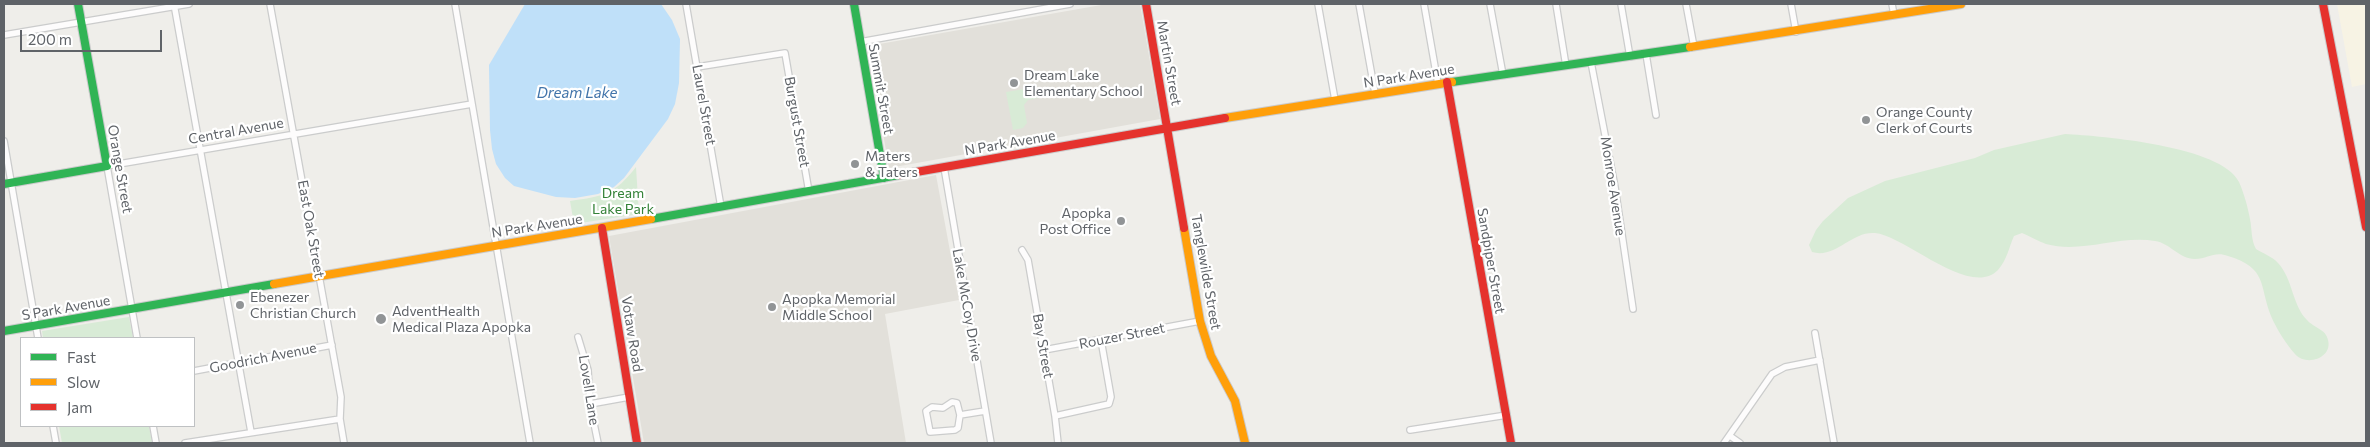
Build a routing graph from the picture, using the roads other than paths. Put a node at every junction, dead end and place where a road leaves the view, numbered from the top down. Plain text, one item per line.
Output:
1 (78, 4) edge
2 (189, 4) edge
3 (270, 4) edge
4 (455, 4) edge
5 (686, 4) edge
6 (854, 4) edge
7 (1070, 4) edge
8 (1146, 4) edge
9 (1318, 4) edge
10 (1359, 4) edge
11 (1424, 4) edge
12 (1490, 4) edge
13 (1556, 4) edge
14 (1621, 4) edge
15 (1686, 4) edge
16 (1791, 4) edge
17 (1892, 4) edge
18 (1961, 4) edge
19 (2323, 4) edge
20 (174, 5) edge
21 (1894, 15) junction
22 (81, 22) junction
23 (1796, 32) junction
24 (4, 35) edge
25 (860, 42) junction
26 (1694, 47) junction
27 (1646, 54) junction
28 (1630, 57) junction
29 (1592, 62) junction
30 (1566, 66) junction
31 (697, 67) junction
32 (1503, 75) junction
33 (1447, 82) junction
34 (1438, 84) junction
35 (1375, 93) junction
36 (1335, 100) junction
37 (472, 104) junction
38 (1656, 115) dead end
39 (1168, 128) junction
40 (293, 134) junction
41 (4, 140) edge
42 (200, 149) junction
43 (107, 166) junction
44 (944, 167) junction
45 (884, 178) junction
46 (7, 183) edge
47 (809, 192) junction
48 (722, 207) junction
49 (2366, 225) edge
50 (602, 228) junction
51 (496, 246) junction
52 (1022, 250) dead end
53 (319, 276) junction
54 (225, 292) junction
55 (132, 309) junction
56 (1633, 309) dead end
57 (1200, 321) junction
58 (35, 325) junction
59 (4, 331) edge
60 (1815, 333) dead end
61 (38, 337) edge
62 (137, 337) edge
63 (578, 337) dead end
64 (1101, 340) junction
65 (332, 345) junction
66 (1044, 350) junction
67 (1820, 360) junction
68 (238, 363) junction
69 (195, 371) edge
70 (630, 397) junction
71 (590, 404) junction
72 (985, 411) junction
73 (960, 415) junction
74 (1507, 415) junction
75 (1055, 416) junction
76 (340, 419) junction
77 (53, 427) edge
78 (153, 427) edge
79 (1410, 430) dead end
80 (251, 432) junction
81 (1730, 436) junction
82 (56, 443) edge
83 (156, 443) edge
84 (185, 443) edge
85 (344, 443) edge
86 (530, 443) edge
87 (598, 443) edge
88 (637, 443) edge
89 (991, 443) edge
90 (1058, 443) edge
91 (1245, 443) edge
92 (1511, 443) edge
93 (1724, 443) edge
94 (1740, 443) edge
95 (1834, 443) edge

1 - 22 main road, Orange Street
2 - 20 street
3 - 40 street, East Oak Street
4 - 37 street
5 - 31 street, Laurel Street
6 - 25 main road, Summit Street
7 - 25 street
8 - 39 main road, Martin Street
9 - 36 street
10 - 35 street
11 - 34 street
12 - 32 street
13 - 30 street
14 - 28 street
15 - 26 street
16 - 23 street
17 - 21 street
18 - 21 main road, N Park Avenue
19 - 49 main road
20 - 22 street
20 - 42 street
21 - 23 main road, N Park Avenue
22 - 24 street
22 - 43 main road, Orange Street
23 - 26 main road, N Park Avenue
25 - 45 main road, Summit Street
26 - 27 main road, N Park Avenue
27 - 28 main road, N Park Avenue
27 - 38 street
28 - 29 main road, N Park Avenue
29 - 30 main road, N Park Avenue
29 - 56 street, Monroe Avenue
30 - 32 main road, N Park Avenue
31 - 47 street, Burgust Street
31 - 48 street, Laurel Street
32 - 33 main road, N Park Avenue
33 - 34 main road, N Park Avenue
33 - 74 main road, Sandpiper Street
34 - 35 main road, N Park Avenue
35 - 36 main road, N Park Avenue
36 - 39 main road, N Park Avenue
37 - 40 street, Central Avenue
37 - 51 street
39 - 44 main road, N Park Avenue
39 - 57 main road, Tanglewilde Street
40 - 42 street, Central Avenue
40 - 53 street, East Oak Street
41 - 46 street
42 - 43 street, Central Avenue
42 - 54 street
43 - 46 main road, Central Avenue
43 - 55 street, Orange Street
44 - 45 main road, N Park Avenue
44 - 72 street, Lake McCoy Drive
45 - 47 main road, N Park Avenue
46 - 58 street
47 - 48 main road, N Park Avenue
48 - 50 main road, N Park Avenue
50 - 51 main road, N Park Avenue
50 - 70 main road, Votaw Road
51 - 53 main road, N Park Avenue
51 - 86 street
52 - 66 street, Bay Street
53 - 54 main road, N Park Avenue
53 - 65 street, East Oak Street
54 - 55 main road, N Park Avenue
54 - 68 street
55 - 58 main road, S Park Avenue
55 - 62 street, Orange Street
57 - 64 street, Rouzer Street
57 - 91 main road, Tanglewilde Street
58 - 59 main road, S Park Avenue
58 - 61 street
60 - 67 street
63 - 71 street, Lovell Lane
64 - 66 street, Rouzer Street
64 - 75 street
65 - 68 street, Goodrich Avenue
65 - 76 street, East Oak Street
66 - 75 street, Bay Street
67 - 81 street
67 - 95 street
68 - 69 street, Goodrich Avenue
68 - 80 street
70 - 71 street
70 - 88 main road, Votaw Road
71 - 87 street, Lovell Lane
72 - 73 street
72 - 89 street, Lake McCoy Drive
73 - 73 street
74 - 79 street
74 - 92 main road, Sandpiper Street
75 - 90 street, Bay Street
76 - 80 street
76 - 85 street, East Oak Street
77 - 82 street
78 - 83 street
80 - 84 street
81 - 93 street
81 - 94 street

